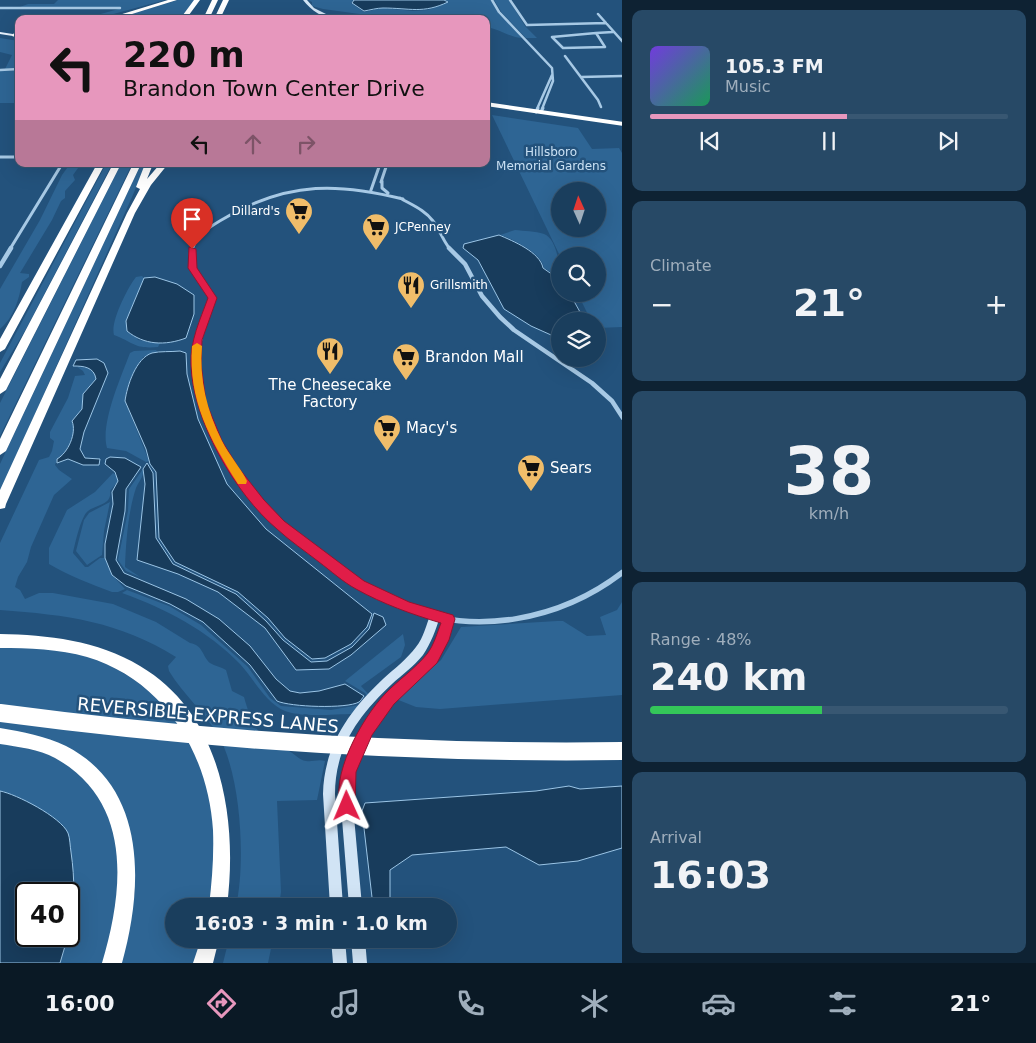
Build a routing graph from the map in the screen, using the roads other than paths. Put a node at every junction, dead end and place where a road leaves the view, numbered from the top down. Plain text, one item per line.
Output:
1 (174, 0) edge
2 (197, 0) edge
3 (201, 0) edge
4 (215, 0) edge
5 (219, 0) edge
6 (226, 0) edge
7 (301, 0) edge
8 (305, 0) edge
9 (492, 0) edge
10 (510, 0) edge
11 (154, 6) junction
12 (0, 8) edge
13 (120, 8) dead end
14 (598, 14) dead end
15 (119, 15) edge
16 (124, 15) edge
17 (186, 15) edge
18 (193, 15) edge
19 (208, 15) edge
20 (213, 15) edge
21 (220, 15) edge
22 (320, 15) edge
23 (326, 15) edge
24 (606, 23) junction
25 (0, 28) edge
26 (595, 32) junction
27 (613, 32) junction
28 (0, 33) edge
29 (15, 34) edge
30 (15, 35) edge
31 (622, 42) edge
32 (565, 56) dead end
33 (15, 69) edge
34 (0, 70) edge
35 (622, 76) edge
36 (581, 77) junction
37 (490, 107) edge
38 (601, 107) dead end
39 (490, 108) edge
40 (538, 114) junction
41 (622, 124) edge
42 (622, 129) edge
43 (0, 157) edge
44 (15, 157) edge
45 (60, 167) edge
46 (99, 167) edge
47 (114, 167) edge
48 (136, 167) edge
49 (148, 167) edge
50 (161, 167) edge
51 (379, 167) edge
52 (386, 167) edge
53 (382, 181) junction
54 (373, 184) junction
55 (347, 187) junction
56 (372, 190) junction
57 (377, 192) junction
58 (403, 199) junction
59 (131, 213) junction
60 (0, 266) edge
61 (0, 349) edge
62 (12, 367) junction
63 (0, 382) edge
64 (0, 390) edge
65 (622, 418) edge
66 (0, 450) edge
67 (0, 504) edge
68 (622, 572) edge
69 (435, 616) junction
70 (448, 619) junction
71 (0, 641) edge
72 (419, 653) junction
73 (430, 661) junction
74 (0, 713) edge
75 (0, 736) edge
76 (622, 751) edge
77 (219, 898) edge
78 (335, 898) edge
79 (355, 898) edge
80 (207, 948) edge
81 (339, 948) edge
82 (359, 948) edge
83 (112, 963) edge
84 (203, 963) edge
85 (340, 963) edge
86 (360, 963) edge

1 - 11 highway
2 - 17 highway
3 - 18 highway
4 - 19 highway
5 - 20 highway
6 - 21 highway
7 - 22 street
8 - 23 street
9 - 40 street
10 - 24 street
11 - 15 highway
11 - 16 highway
12 - 13 street
14 - 24 street
24 - 27 street
25 - 29 main road
26 - 26 street
26 - 27 street
27 - 31 street
28 - 30 main road
32 - 36 street
33 - 34 street
35 - 36 street
36 - 38 street
37 - 40 highway
39 - 40 highway
40 - 41 highway
40 - 42 highway
43 - 44 street
45 - 60 street
46 - 61 highway
47 - 62 highway
48 - 66 highway
49 - 59 highway
50 - 59 highway
51 - 54 street
52 - 53 street
53 - 57 street
53 - 58 street
54 - 55 street
54 - 56 street
55 - 56 street
55 - 69 street
56 - 57 street
57 - 58 street
58 - 65 street
59 - 67 highway
62 - 63 highway
62 - 64 highway
68 - 70 street
69 - 70 street
69 - 72 street
70 - 73 street
71 - 77 highway
72 - 73 street
72 - 78 street
73 - 79 street
74 - 76 highway, REVERSIBLE EXPRESS LANES, bridge
75 - 83 highway
80 - 84 highway
81 - 85 street
82 - 86 street

